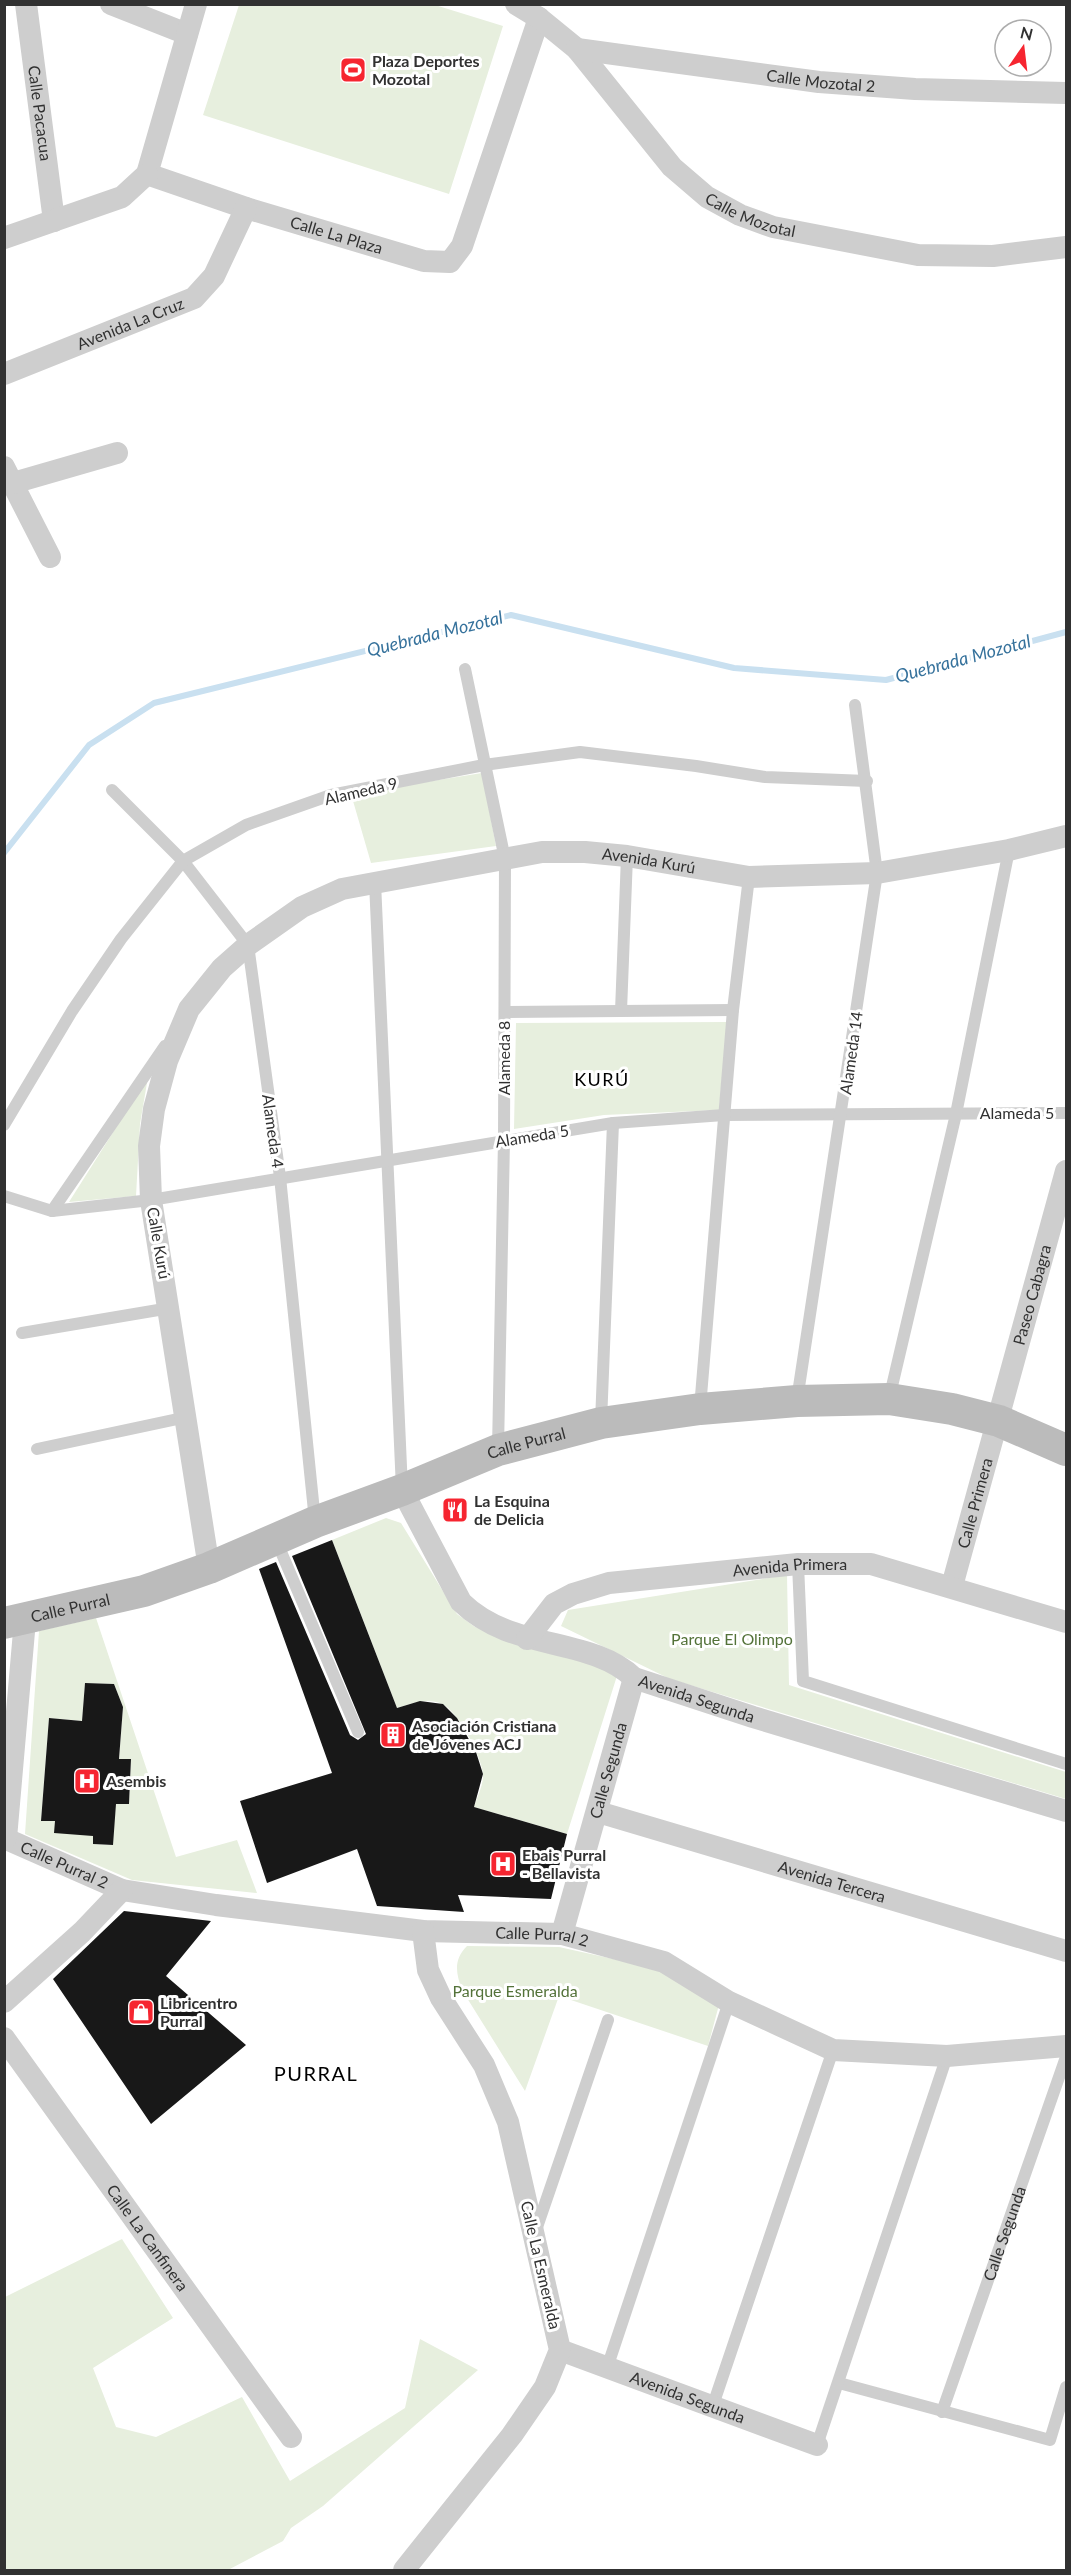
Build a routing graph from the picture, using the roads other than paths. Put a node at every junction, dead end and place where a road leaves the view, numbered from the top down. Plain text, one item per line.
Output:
1 (26, 4) edge
2 (111, 4) edge
3 (196, 4) edge
4 (516, 4) edge
5 (539, 18) junction
6 (187, 34) junction
7 (577, 49) junction
8 (1066, 93) edge
9 (147, 174) junction
10 (246, 208) junction
11 (54, 221) junction
12 (4, 238) edge
13 (1066, 247) edge
14 (4, 374) edge
15 (117, 453) dead end
16 (9, 475) edge
17 (50, 557) dead end
18 (465, 669) dead end
19 (855, 705) dead end
20 (484, 765) junction
21 (867, 781) junction
22 (112, 790) dead end
23 (1066, 836) edge
24 (1009, 850) junction
25 (627, 855) junction
26 (506, 859) junction
27 (183, 861) junction
28 (877, 873) junction
29 (749, 877) junction
30 (375, 882) junction
31 (248, 945) junction
32 (189, 1009) junction
33 (733, 1010) junction
34 (621, 1011) junction
35 (505, 1012) junction
36 (1066, 1113) edge
37 (842, 1114) junction
38 (956, 1114) junction
39 (724, 1115) junction
40 (613, 1124) junction
41 (4, 1125) edge
42 (504, 1140) junction
43 (389, 1160) junction
44 (1066, 1171) edge
45 (280, 1177) junction
46 (4, 1196) edge
47 (151, 1200) junction
48 (52, 1211) junction
49 (170, 1308) junction
50 (22, 1333) dead end
51 (889, 1399) junction
52 (797, 1401) junction
53 (700, 1409) junction
54 (187, 1417) junction
55 (999, 1421) junction
56 (601, 1423) junction
57 (37, 1449) dead end
58 (498, 1450) junction
59 (1066, 1450) edge
60 (402, 1490) junction
61 (315, 1522) junction
62 (276, 1539) junction
63 (798, 1564) junction
64 (209, 1568) junction
65 (952, 1586) junction
66 (15, 1621) edge
67 (1066, 1622) edge
68 (527, 1639) junction
69 (634, 1678) junction
70 (358, 1732) dead end
71 (1066, 1764) edge
72 (1066, 1811) edge
73 (598, 1812) junction
74 (5, 1838) edge
75 (122, 1890) junction
76 (423, 1930) junction
77 (562, 1934) junction
78 (1066, 1951) edge
79 (4, 2002) edge
80 (729, 2002) junction
81 (608, 2020) dead end
82 (4, 2038) edge
83 (1066, 2046) edge
84 (833, 2050) junction
85 (947, 2056) junction
86 (1066, 2057) edge
87 (534, 2237) junction
88 (560, 2350) junction
89 (607, 2368) junction
90 (839, 2383) junction
91 (1066, 2387) edge
92 (713, 2405) junction
93 (942, 2412) junction
94 (291, 2437) dead end
95 (817, 2445) joint
96 (404, 2571) edge

1 - 11 street, Calle Pacacua
2 - 6 street
3 - 6 street
4 - 5 street, Calle Mozotal
5 - 7 street, Calle Mozotal
5 - 10 street, Calle La Plaza
6 - 9 street
7 - 8 street, Calle Mozotal 2
7 - 13 street, Calle Mozotal
9 - 10 street, Calle La Plaza
9 - 11 street
10 - 14 street, Avenida La Cruz
11 - 12 street
15 - 16 street
16 - 17 street
18 - 20 lane, Alameda 8
19 - 21 lane, Alameda 14
20 - 21 lane, Alameda 9
20 - 26 lane, Alameda 8
20 - 27 lane, Alameda 9
21 - 28 lane, Alameda 14
22 - 27 lane, Alameda 4
23 - 24 street, Avenida Kurú
24 - 28 street, Avenida Kurú
24 - 38 lane
25 - 26 street, Avenida Kurú
25 - 29 street, Avenida Kurú
25 - 34 lane
26 - 30 street, Avenida Kurú
26 - 35 lane, Alameda 8
27 - 31 lane, Alameda 4
27 - 41 lane, Alameda 9
28 - 29 street, Avenida Kurú
28 - 37 lane, Alameda 14
29 - 33 lane
30 - 31 street, Avenida Kurú
30 - 43 lane
31 - 32 street, Calle Kurú
31 - 45 lane, Alameda 4
32 - 47 street, Calle Kurú
32 - 48 lane
33 - 34 lane
33 - 39 lane
34 - 35 lane
35 - 42 lane, Alameda 8
36 - 38 lane, Alameda 5
37 - 38 lane, Alameda 5
37 - 39 lane, Alameda 5
37 - 52 lane, Alameda 14
38 - 51 lane
39 - 40 lane, Alameda 5
39 - 53 lane
40 - 42 lane, Alameda 5
40 - 56 lane
42 - 43 lane, Alameda 5
42 - 58 lane, Alameda 8
43 - 45 lane, Alameda 5
43 - 60 lane
44 - 55 street, Paseo Cabagra
45 - 47 lane, Alameda 5
45 - 61 lane, Alameda 4
46 - 48 lane, Alameda 5
47 - 48 lane, Alameda 5
47 - 49 street, Calle Kurú
49 - 50 lane
49 - 54 street, Calle Kurú
51 - 52 street, Calle Purral
51 - 55 street, Calle Purral
52 - 53 street, Calle Purral
53 - 56 street, Calle Purral
54 - 57 lane
54 - 64 street, Calle Kurú
55 - 59 street, Calle Purral
55 - 65 street, Calle Primera
56 - 58 street, Calle Purral
58 - 60 street, Calle Purral
60 - 61 street, Calle Purral
60 - 68 street, Avenida Segunda
61 - 62 street, Calle Purral
62 - 64 street, Calle Purral
62 - 70 lane
63 - 65 street, Avenida Primera
63 - 68 street, Avenida Primera
63 - 71 lane
64 - 66 street, Calle Purral
65 - 67 street, Avenida Primera
66 - 74 street
68 - 69 street, Avenida Segunda
69 - 72 street, Avenida Segunda
69 - 73 street, Calle Segunda
73 - 77 street, Calle Segunda
73 - 78 street, Avenida Tercera
74 - 75 street, Calle Purral 2
75 - 76 street, Calle Purral 2
75 - 79 street
76 - 77 street, Calle Purral 2
76 - 87 street, Calle La Esmeralda
77 - 80 street, Calle Purral 2
80 - 84 street, Calle Purral 2
80 - 89 lane
81 - 87 lane
82 - 94 street, Calle La Canfinera
83 - 85 street, Calle Purral 2
84 - 85 street, Calle Purral 2
84 - 92 lane
85 - 90 lane
86 - 93 lane, Calle Segunda
87 - 88 street, Calle La Esmeralda
88 - 89 street, Avenida Segunda
88 - 96 street, Calle La Esmeralda
89 - 92 street, Avenida Segunda
90 - 93 lane
90 - 95 lane
91 - 93 lane
92 - 95 street, Avenida Segunda

